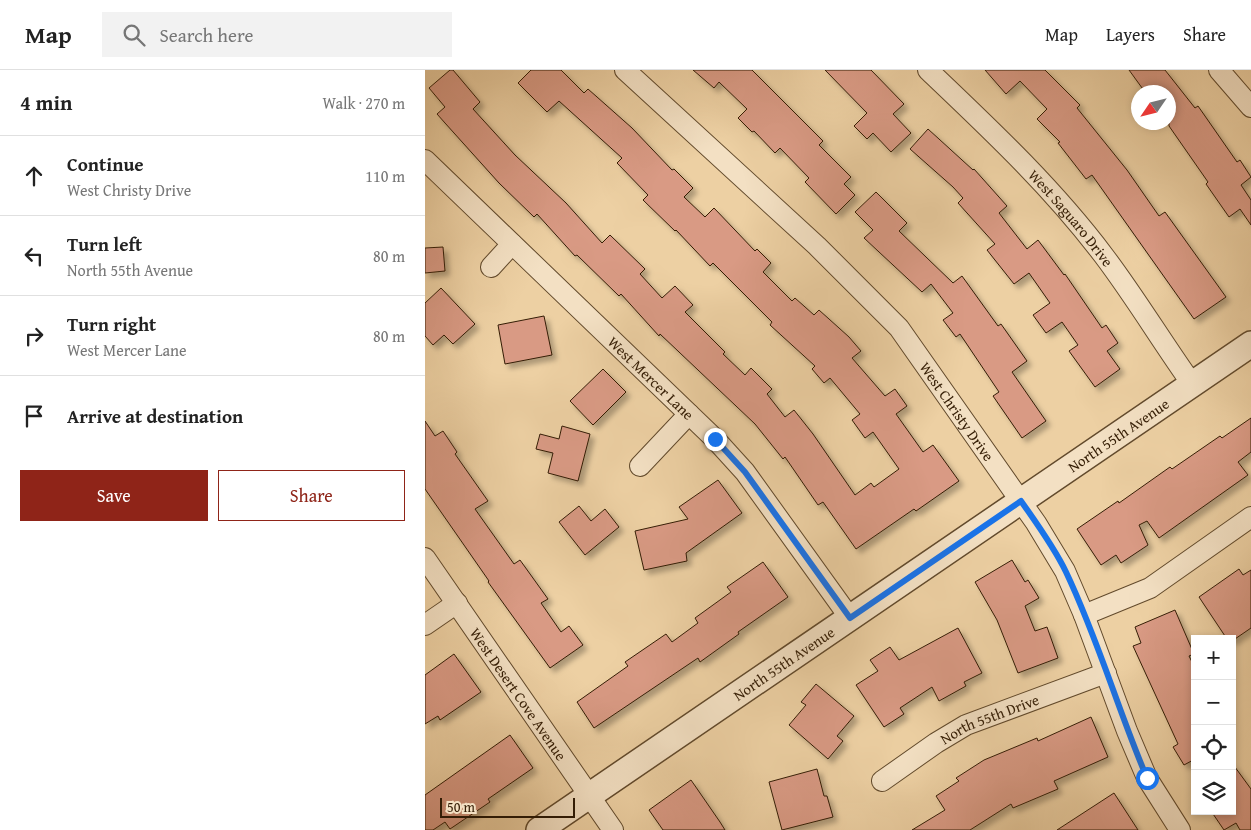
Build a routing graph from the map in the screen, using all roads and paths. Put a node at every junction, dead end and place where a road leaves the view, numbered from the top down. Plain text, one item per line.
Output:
1 (625, 70) edge
2 (928, 70) edge
3 (1219, 70) edge
4 (1251, 107) edge
5 (425, 160) edge
6 (513, 244) junction
7 (491, 267) dead end
8 (1251, 344) edge
9 (1193, 384) junction
10 (689, 414) junction
11 (640, 466) dead end
12 (1021, 501) junction
13 (1251, 517) edge
14 (425, 558) edge
15 (457, 603) junction
16 (1084, 615) junction
17 (850, 618) junction
18 (425, 625) edge
19 (1106, 673) junction
20 (882, 781) dead end
21 (589, 795) junction
22 (539, 830) edge
23 (613, 830) edge
24 (1180, 830) edge

1 - 12 street, West Christy Drive
2 - 9 street, West Saguaro Drive
3 - 4 street
5 - 6 street, West Mercer Lane
6 - 7 street
6 - 10 street, West Mercer Lane
8 - 9 street, North 55th Avenue
9 - 12 street, North 55th Avenue
10 - 11 street
10 - 17 street, West Mercer Lane
12 - 16 street, West Christy Drive
12 - 17 street, North 55th Avenue
13 - 16 street
14 - 15 street, West Desert Cove Avenue
15 - 18 street
15 - 21 street, West Desert Cove Avenue
16 - 19 street, West Christy Drive
17 - 21 street, North 55th Avenue
19 - 20 street, North 55th Drive
19 - 24 street, West Christy Drive
21 - 22 street, North 55th Avenue
21 - 23 street, West Desert Cove Avenue

